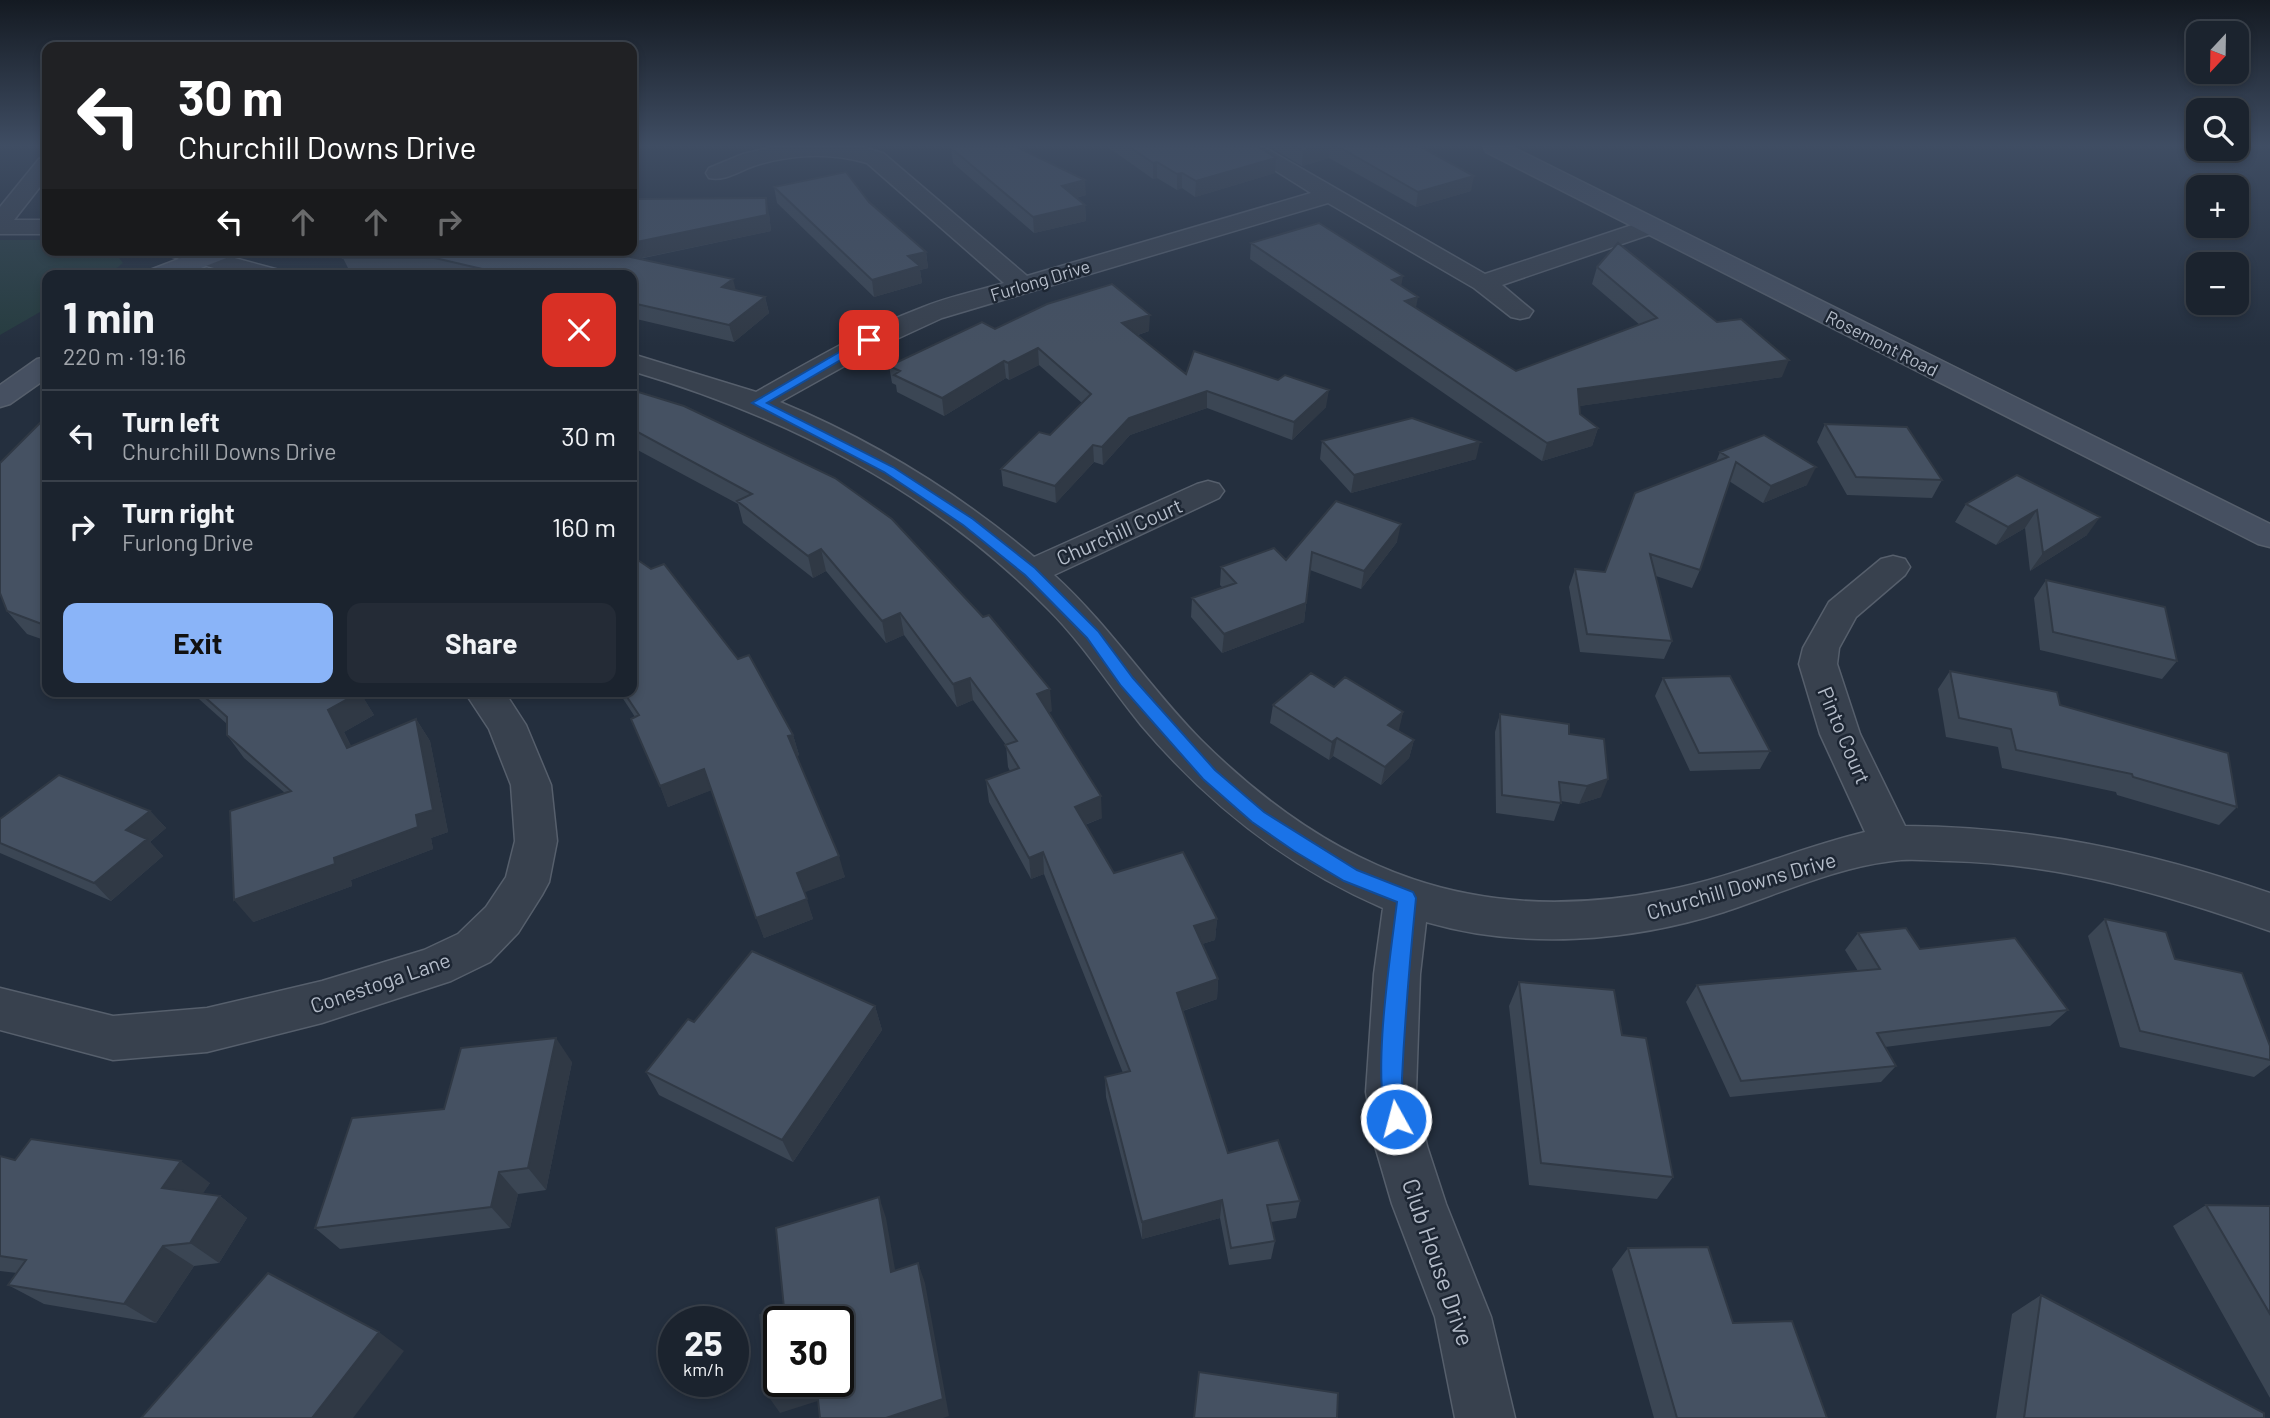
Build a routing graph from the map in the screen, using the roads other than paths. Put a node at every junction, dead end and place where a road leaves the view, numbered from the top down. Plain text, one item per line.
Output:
1 (939, 213) edge
2 (1268, 213) edge
3 (1362, 213) edge
4 (1626, 213) edge
5 (0, 224) edge
6 (1652, 226) junction
7 (42, 227) edge
8 (209, 261) edge
9 (177, 270) edge
10 (248, 270) edge
11 (1483, 283) junction
12 (1022, 285) junction
13 (1520, 311) dead end
14 (42, 341) edge
15 (637, 364) edge
16 (0, 369) edge
17 (42, 369) edge
18 (0, 398) edge
19 (758, 403) junction
20 (1208, 491) dead end
21 (2270, 537) edge
22 (1893, 567) dead end
23 (1030, 572) junction
24 (487, 697) edge
25 (1891, 844) junction
26 (1407, 898) junction
27 (2270, 912) edge
28 (0, 1009) edge
29 (1485, 1418) edge

1 - 12 street
2 - 12 street, Furlong Drive
3 - 11 street
4 - 6 main road, Rosemont Road
5 - 7 street
6 - 11 street
6 - 21 main road, Rosemont Road
8 - 9 main road
8 - 10 street
11 - 13 street
12 - 19 street, Furlong Drive
14 - 16 main road
15 - 19 street, Churchill Downs Drive
17 - 18 main road
19 - 23 street, Churchill Downs Drive
20 - 23 street, Churchill Court
22 - 25 street, Pinto Court
23 - 26 street, Churchill Downs Drive
24 - 28 street, Conestoga Lane
25 - 26 street, Churchill Downs Drive
25 - 27 street, Churchill Downs Drive
26 - 29 street, Club House Drive

